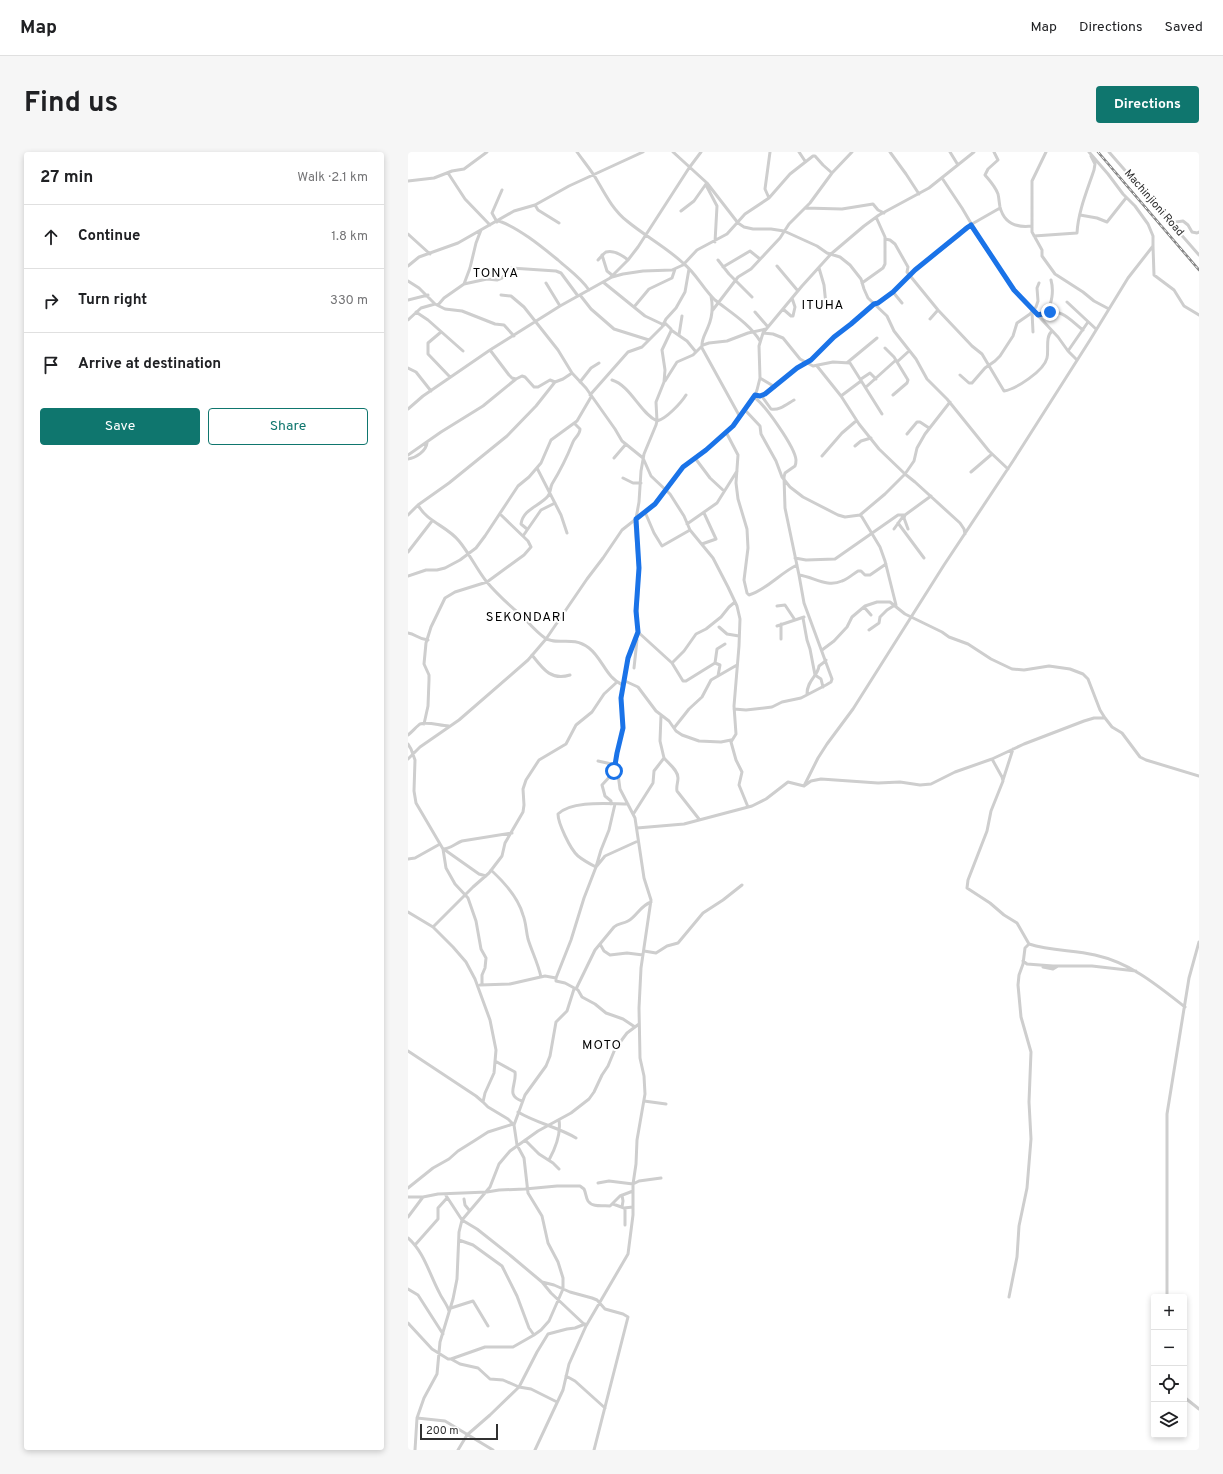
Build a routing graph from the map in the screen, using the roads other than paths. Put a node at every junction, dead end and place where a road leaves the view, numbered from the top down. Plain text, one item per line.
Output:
1 (487, 152) edge
2 (577, 152) edge
3 (643, 152) edge
4 (673, 152) edge
5 (701, 152) edge
6 (770, 152) edge
7 (799, 152) edge
8 (852, 152) edge
9 (896, 152) edge
10 (950, 152) edge
11 (974, 152) edge
12 (994, 152) edge
13 (1046, 152) edge
14 (1089, 152) edge
15 (1109, 152) edge
16 (637, 153) edge
17 (891, 154) edge
18 (805, 161) junction
19 (958, 165) junction
20 (689, 168) junction
21 (448, 173) junction
22 (832, 173) junction
23 (594, 176) junction
24 (942, 178) junction
25 (408, 181) edge
26 (707, 184) junction
27 (502, 190) dead end
28 (919, 194) junction
29 (769, 198) junction
30 (1126, 198) junction
31 (535, 205) junction
32 (805, 208) junction
33 (1000, 208) junction
34 (682, 211) dead end
35 (884, 213) junction
36 (1080, 215) junction
37 (876, 218) junction
38 (498, 221) junction
39 (1169, 222) junction
40 (559, 223) dead end
41 (738, 223) junction
42 (490, 225) junction
43 (971, 225) junction
44 (1032, 226) junction
45 (481, 230) junction
46 (784, 231) junction
47 (1199, 232) edge
48 (408, 234) edge
49 (646, 234) junction
50 (1034, 236) junction
51 (885, 239) junction
52 (715, 242) junction
53 (1153, 246) junction
54 (430, 254) junction
55 (831, 254) junction
56 (602, 255) junction
57 (1199, 255) edge
58 (760, 258) junction
59 (598, 260) dead end
60 (628, 260) junction
61 (718, 260) dead end
62 (685, 264) junction
63 (408, 266) edge
64 (777, 266) dead end
65 (723, 267) junction
66 (819, 268) junction
67 (675, 269) junction
68 (689, 269) junction
69 (612, 275) junction
70 (910, 275) junction
71 (608, 280) junction
72 (736, 280) junction
73 (1051, 280) dead end
74 (408, 281) edge
75 (603, 282) junction
76 (546, 283) dead end
77 (862, 283) junction
78 (1039, 283) dead end
79 (464, 284) junction
80 (589, 290) junction
81 (798, 291) junction
82 (893, 292) junction
83 (710, 294) junction
84 (428, 295) junction
85 (501, 295) dead end
86 (579, 295) junction
87 (752, 297) dead end
88 (792, 298) junction
89 (408, 300) edge
90 (719, 302) junction
91 (1067, 302) dead end
92 (902, 303) dead end
93 (436, 304) junction
94 (874, 304) junction
95 (826, 305) dead end
96 (560, 306) junction
97 (634, 307) junction
98 (783, 309) junction
99 (1109, 309) junction
100 (938, 310) junction
101 (712, 311) junction
102 (1032, 311) junction
103 (416, 312) junction
104 (755, 312) dead end
105 (1046, 313) junction
106 (1038, 315) junction
107 (1199, 315) edge
108 (682, 316) dead end
109 (930, 318) dead end
110 (408, 320) edge
111 (535, 322) junction
112 (1088, 322) junction
113 (665, 324) junction
114 (767, 328) junction
115 (1096, 329) junction
116 (671, 330) junction
117 (1083, 330) junction
118 (752, 331) junction
119 (1052, 331) junction
120 (441, 332) junction
121 (1033, 332) dead end
122 (763, 333) junction
123 (679, 335) junction
124 (514, 336) junction
125 (877, 338) dead end
126 (649, 340) junction
127 (760, 341) junction
128 (702, 346) junction
129 (885, 348) dead end
130 (490, 350) junction
131 (463, 351) dead end
132 (697, 351) junction
133 (909, 351) junction
134 (1068, 351) junction
135 (706, 355) junction
136 (1077, 360) junction
137 (897, 361) junction
138 (848, 362) junction
139 (599, 363) dead end
140 (806, 363) junction
141 (989, 365) junction
142 (817, 366) junction
143 (408, 368) edge
144 (572, 373) junction
145 (960, 375) dead end
146 (450, 377) junction
147 (760, 378) junction
148 (516, 379) junction
149 (876, 379) junction
150 (612, 380) dead end
151 (861, 380) junction
152 (555, 382) junction
153 (580, 382) junction
154 (664, 382) junction
155 (775, 387) junction
156 (866, 387) junction
157 (431, 391) junction
158 (893, 395) dead end
159 (590, 396) junction
160 (686, 396) dead end
161 (755, 396) junction
162 (761, 396) junction
163 (841, 396) junction
164 (794, 400) dead end
165 (950, 402) junction
166 (408, 409) edge
167 (745, 410) junction
168 (882, 414) dead end
169 (740, 416) junction
170 (657, 421) junction
171 (856, 421) junction
172 (574, 423) junction
173 (929, 428) junction
174 (726, 432) junction
175 (907, 434) dead end
176 (871, 438) junction
177 (427, 443) junction
178 (626, 444) junction
179 (855, 446) dead end
180 (992, 454) junction
181 (408, 455) edge
182 (822, 456) dead end
183 (614, 458) dead end
184 (643, 458) junction
185 (695, 458) junction
186 (408, 459) edge
187 (537, 468) junction
188 (1008, 469) junction
189 (737, 470) junction
190 (971, 472) dead end
191 (905, 474) junction
192 (623, 478) dead end
193 (784, 480) junction
194 (641, 483) junction
195 (666, 489) junction
196 (724, 491) junction
197 (550, 493) junction
198 (930, 496) junction
199 (555, 503) junction
200 (418, 505) junction
201 (645, 512) junction
202 (704, 513) junction
203 (500, 514) junction
204 (408, 515) edge
205 (860, 515) junction
206 (905, 515) junction
207 (636, 519) junction
208 (432, 521) junction
209 (898, 523) junction
210 (688, 524) junction
211 (908, 528) dead end
212 (527, 529) junction
213 (894, 529) dead end
214 (690, 530) junction
215 (871, 533) junction
216 (566, 534) dead end
217 (965, 534) junction
218 (523, 536) junction
219 (702, 544) junction
220 (408, 552) edge
221 (469, 554) junction
222 (795, 558) junction
223 (924, 558) dead end
224 (886, 564) junction
225 (797, 565) junction
226 (800, 575) junction
227 (408, 576) edge
228 (486, 582) junction
229 (735, 602) junction
230 (777, 606) dead end
231 (896, 606) junction
232 (864, 607) junction
233 (871, 615) dead end
234 (808, 616) junction
235 (911, 617) junction
236 (803, 618) junction
237 (795, 620) junction
238 (718, 627) dead end
239 (869, 630) dead end
240 (408, 633) edge
241 (638, 634) junction
242 (739, 636) junction
243 (546, 639) junction
244 (781, 639) dead end
245 (428, 640) junction
246 (725, 644) dead end
247 (822, 650) junction
248 (532, 655) junction
249 (826, 660) junction
250 (672, 663) junction
251 (715, 663) junction
252 (737, 665) junction
253 (634, 668) dead end
254 (815, 673) junction
255 (570, 676) dead end
256 (718, 676) junction
257 (617, 682) junction
258 (624, 683) junction
259 (823, 686) junction
260 (807, 694) junction
261 (734, 709) junction
262 (661, 715) junction
263 (1105, 718) junction
264 (424, 724) junction
265 (450, 726) junction
266 (674, 728) junction
267 (408, 735) edge
268 (731, 740) junction
269 (408, 744) edge
270 (1013, 749) junction
271 (413, 753) junction
272 (664, 758) junction
273 (408, 759) edge
274 (992, 759) junction
275 (598, 761) dead end
276 (616, 764) junction
277 (1199, 776) edge
278 (1003, 780) junction
279 (804, 786) junction
280 (613, 804) junction
281 (628, 804) junction
282 (748, 807) junction
283 (634, 813) junction
284 (699, 819) junction
285 (637, 828) junction
286 (512, 833) junction
287 (638, 841) junction
288 (440, 844) junction
289 (444, 850) junction
290 (408, 859) edge
291 (596, 867) junction
292 (491, 870) junction
293 (486, 876) junction
294 (742, 885) dead end
295 (466, 895) junction
296 (651, 902) junction
297 (408, 912) edge
298 (433, 927) junction
299 (1199, 942) edge
300 (600, 944) junction
301 (1029, 944) junction
302 (644, 953) junction
303 (1023, 961) junction
304 (1138, 971) junction
305 (541, 977) junction
306 (556, 978) junction
307 (482, 985) junction
308 (477, 986) junction
309 (575, 989) junction
310 (1185, 1006) junction
311 (639, 1024) junction
312 (635, 1027) junction
313 (408, 1051) edge
314 (495, 1061) junction
315 (644, 1100) junction
316 (522, 1101) junction
317 (483, 1102) junction
318 (666, 1104) dead end
319 (518, 1112) junction
320 (559, 1120) junction
321 (513, 1124) junction
322 (547, 1126) junction
323 (560, 1130) junction
324 (576, 1138) dead end
325 (525, 1140) junction
326 (517, 1145) junction
327 (548, 1160) junction
328 (559, 1169) dead end
329 (661, 1178) dead end
330 (598, 1183) dead end
331 (633, 1184) junction
332 (408, 1188) edge
333 (528, 1189) junction
334 (632, 1191) junction
335 (487, 1192) junction
336 (445, 1194) junction
337 (622, 1195) junction
338 (408, 1197) edge
339 (423, 1197) junction
340 (447, 1198) junction
341 (464, 1200) dead end
342 (613, 1204) junction
343 (633, 1207) junction
344 (624, 1208) junction
345 (470, 1210) junction
346 (408, 1218) edge
347 (462, 1220) junction
348 (625, 1225) dead end
349 (408, 1238) edge
350 (459, 1240) junction
351 (415, 1245) junction
352 (542, 1282) junction
353 (408, 1289) edge
354 (563, 1289) junction
355 (1167, 1294) edge
356 (1009, 1296) dead end
357 (558, 1298) junction
358 (600, 1303) junction
359 (451, 1308) junction
360 (449, 1313) junction
361 (408, 1323) edge
362 (586, 1325) junction
363 (488, 1326) dead end
364 (442, 1334) junction
365 (534, 1335) junction
366 (439, 1353) junction
367 (451, 1359) junction
368 (566, 1376) junction
369 (519, 1388) junction
370 (1187, 1399) edge
371 (557, 1402) junction
372 (605, 1408) junction
373 (1199, 1408) edge
374 (416, 1418) junction
375 (467, 1435) junction
376 (415, 1450) edge
377 (458, 1450) edge
378 (493, 1450) edge
379 (534, 1450) edge
380 (594, 1450) edge

1 - 21 street
2 - 23 street
3 - 16 street
4 - 20 street
5 - 20 street
6 - 29 street
7 - 18 street
8 - 22 street
9 - 17 street
10 - 19 street
11 - 19 street
12 - 33 street
13 - 44 street
14 - 30 street
14 - 36 street
15 - 39 street, Machinjioni Road
16 - 23 street
17 - 28 street
18 - 22 street
18 - 29 street
19 - 24 street
20 - 26 street
20 - 49 street
21 - 25 street
21 - 42 street
22 - 32 street
23 - 31 street
23 - 49 street
24 - 28 street
24 - 43 street
26 - 34 street
26 - 41 street
26 - 52 street
27 - 38 street
28 - 35 street
29 - 41 street
30 - 36 street
30 - 53 street
31 - 38 street
31 - 40 street
32 - 35 street
32 - 46 street
33 - 43 street
33 - 44 street
35 - 37 street
36 - 50 street
37 - 51 street
37 - 55 street
38 - 42 street
38 - 80 street
39 - 47 street
39 - 57 street, Machinjioni Road
41 - 46 street
41 - 52 street
42 - 45 street
43 - 70 street
43 - 102 street
44 - 50 street
45 - 54 street
45 - 79 street
46 - 55 street
46 - 58 street
48 - 54 street
49 - 60 street
49 - 62 street
50 - 99 street
51 - 70 street
51 - 77 street
52 - 62 street
53 - 99 street
53 - 107 street
54 - 63 street
55 - 66 street
55 - 77 street
56 - 59 street
56 - 60 street
56 - 69 street
58 - 65 street
58 - 72 street
60 - 69 street
61 - 65 street
62 - 67 street
62 - 68 street
64 - 81 street
65 - 72 street
66 - 81 street
66 - 95 street
67 - 71 street
67 - 97 street
68 - 83 street
68 - 113 street
69 - 71 street
70 - 82 street
70 - 100 street
71 - 75 street
72 - 87 street
72 - 90 street
73 - 105 street
74 - 84 street
75 - 80 street
75 - 97 street
76 - 96 street
77 - 94 street
78 - 102 street
79 - 86 street
79 - 93 street
80 - 86 street
81 - 88 street
82 - 92 street
82 - 94 street
83 - 90 street
83 - 101 street
84 - 89 street
84 - 93 street
85 - 111 street
86 - 96 street
86 - 126 street
88 - 98 street
88 - 98 street
90 - 101 street
90 - 118 street
91 - 112 street
93 - 103 street
93 - 124 street
94 - 133 street
94 - 140 street
96 - 111 street
97 - 113 street
98 - 114 street
99 - 115 street
100 - 109 street
100 - 141 street
101 - 128 street
102 - 106 street
102 - 121 street
102 - 141 street
103 - 110 street
103 - 120 street
104 - 114 street
105 - 106 street
105 - 117 street
106 - 119 street
108 - 123 street
111 - 124 street
111 - 144 street
112 - 115 street
112 - 117 street
113 - 116 street
113 - 126 street
114 - 118 street
114 - 122 street
115 - 136 street
116 - 123 street
116 - 154 street
117 - 134 street
118 - 127 street
118 - 128 street
119 - 134 street
119 - 141 street
120 - 131 street
120 - 146 street
122 - 127 street
122 - 140 street
123 - 132 street
124 - 130 street
125 - 138 street
126 - 159 street
127 - 147 street
128 - 132 street
128 - 135 street
129 - 137 street
130 - 146 street
130 - 148 street
132 - 135 street
132 - 154 street
133 - 137 street
133 - 165 street
134 - 136 street
135 - 169 street
136 - 188 street
137 - 149 street
137 - 158 street
138 - 142 street
138 - 151 street
139 - 153 street
140 - 142 street
140 - 155 street
141 - 145 street
142 - 163 street
143 - 157 street
144 - 152 street
144 - 153 street
146 - 157 street
147 - 155 street
147 - 161 street
148 - 152 street
148 - 177 street
149 - 151 street
149 - 156 street
150 - 170 street
151 - 156 street
151 - 163 street
152 - 200 street
153 - 159 street
154 - 170 street
155 - 162 street
156 - 168 street
157 - 166 street
159 - 172 street
159 - 178 street
160 - 170 street
161 - 162 street
161 - 167 street
161 - 193 street
162 - 164 street
163 - 171 street
165 - 173 street
165 - 180 street
167 - 169 street
167 - 193 street
169 - 174 street
170 - 184 street
171 - 176 street
171 - 182 street
172 - 187 street
172 - 197 street
173 - 175 street
173 - 191 street
174 - 185 street
174 - 189 street
176 - 179 street
176 - 191 street
177 - 181 street
177 - 186 street
178 - 183 street
178 - 184 street
180 - 188 street
180 - 190 street
184 - 194 street
184 - 195 street
185 - 195 street
185 - 196 street
187 - 197 street
187 - 203 street
188 - 217 street
189 - 196 street
189 - 225 street
191 - 198 street
191 - 205 street
192 - 194 street
193 - 205 street
193 - 222 street
194 - 207 street
195 - 201 street
195 - 210 street
196 - 202 street
197 - 199 street
197 - 212 street
198 - 206 street
198 - 217 street
199 - 212 street
199 - 216 street
200 - 204 street
200 - 208 street
201 - 207 street
201 - 214 street
202 - 210 street
202 - 219 street
203 - 218 street
203 - 221 street
205 - 215 street
206 - 209 street
206 - 211 street
206 - 215 street
207 - 241 street
207 - 243 street
208 - 220 street
208 - 221 street
209 - 213 street
209 - 223 street
210 - 214 street
212 - 218 street
214 - 219 street
215 - 222 street
215 - 224 street
217 - 235 street
218 - 228 street
219 - 229 street
221 - 227 street
221 - 228 street
222 - 225 street
224 - 226 street
224 - 231 street
225 - 226 street
226 - 234 street
228 - 243 street
228 - 245 street
229 - 242 street
229 - 250 street
230 - 237 street
231 - 232 street
231 - 235 street
231 - 239 street
232 - 233 street
232 - 247 street
234 - 236 street
234 - 247 street
235 - 263 street
235 - 279 street
236 - 237 street
236 - 254 street
237 - 244 street
238 - 242 street
240 - 245 street
241 - 250 street
241 - 253 street
241 - 258 street
242 - 252 street
243 - 248 street
243 - 257 street
245 - 264 street
246 - 251 street
247 - 249 street
248 - 255 street
248 - 265 street
249 - 254 street
249 - 259 street
250 - 251 street
251 - 256 street
252 - 256 street
252 - 261 street
254 - 259 street
254 - 260 street
256 - 266 street
257 - 258 street
257 - 286 street
258 - 262 street
258 - 276 street
259 - 260 street
260 - 261 street
261 - 268 street
262 - 266 street
262 - 272 street
263 - 270 street
263 - 277 street
264 - 265 street
264 - 267 street
265 - 271 street
266 - 268 street
268 - 282 street
269 - 271 street
270 - 274 street
270 - 278 street
271 - 273 street
271 - 288 street
272 - 283 street
272 - 284 street
274 - 278 street
274 - 279 street
275 - 276 street
276 - 280 street
276 - 281 street
278 - 301 street
279 - 282 street
280 - 281 street
280 - 291 street
280 - 291 street
281 - 283 street
282 - 284 street
283 - 285 street
284 - 285 street
285 - 287 street
286 - 289 street
286 - 292 street
287 - 291 street
287 - 296 street
288 - 289 street
288 - 290 street
289 - 293 street
289 - 295 street
291 - 306 street
292 - 293 street
292 - 305 street
293 - 295 street
294 - 302 street
295 - 298 street
295 - 307 street
296 - 300 street
296 - 302 street
297 - 298 street
298 - 308 street
299 - 310 street
300 - 302 street
300 - 309 street
301 - 303 street
301 - 304 street
302 - 311 street
303 - 304 street
303 - 356 street
304 - 310 street
305 - 306 street
305 - 307 street
306 - 309 street
307 - 308 street
308 - 314 street
309 - 312 street
309 - 316 street
310 - 355 street
311 - 312 street
311 - 315 street
312 - 320 street
313 - 317 street
314 - 316 street
314 - 317 street
315 - 318 street
315 - 331 street
316 - 319 street
317 - 321 street
319 - 321 street
319 - 322 street
320 - 322 street
320 - 323 street
321 - 326 street
321 - 332 street
322 - 323 street
322 - 325 street
323 - 324 street
323 - 327 street
325 - 326 street
325 - 327 street
326 - 333 street
326 - 335 street
327 - 328 street
329 - 331 street
330 - 331 street
331 - 334 street
333 - 335 street
333 - 342 street
333 - 354 street
334 - 337 street
334 - 343 street
335 - 336 street
335 - 345 street
336 - 339 street
336 - 340 street
337 - 342 street
337 - 344 street
338 - 339 street
339 - 346 street
340 - 347 street
340 - 351 street
341 - 345 street
342 - 344 street
343 - 344 street
343 - 358 street
344 - 348 street
345 - 347 street
347 - 350 street
347 - 352 street
349 - 351 street
350 - 359 street
350 - 365 street
351 - 360 street
352 - 354 street
352 - 357 street
353 - 364 street
354 - 357 street
354 - 358 street
357 - 362 street
357 - 365 street
358 - 362 street
358 - 372 street
359 - 360 street
359 - 363 street
360 - 364 street
361 - 366 street
362 - 368 street
362 - 369 street
364 - 366 street
365 - 367 street
366 - 367 street
366 - 374 street
367 - 369 street
368 - 371 street
368 - 372 street
369 - 371 street
369 - 375 street
370 - 373 street
371 - 379 street
372 - 380 street
374 - 375 street
374 - 376 street
375 - 377 street
375 - 378 street

